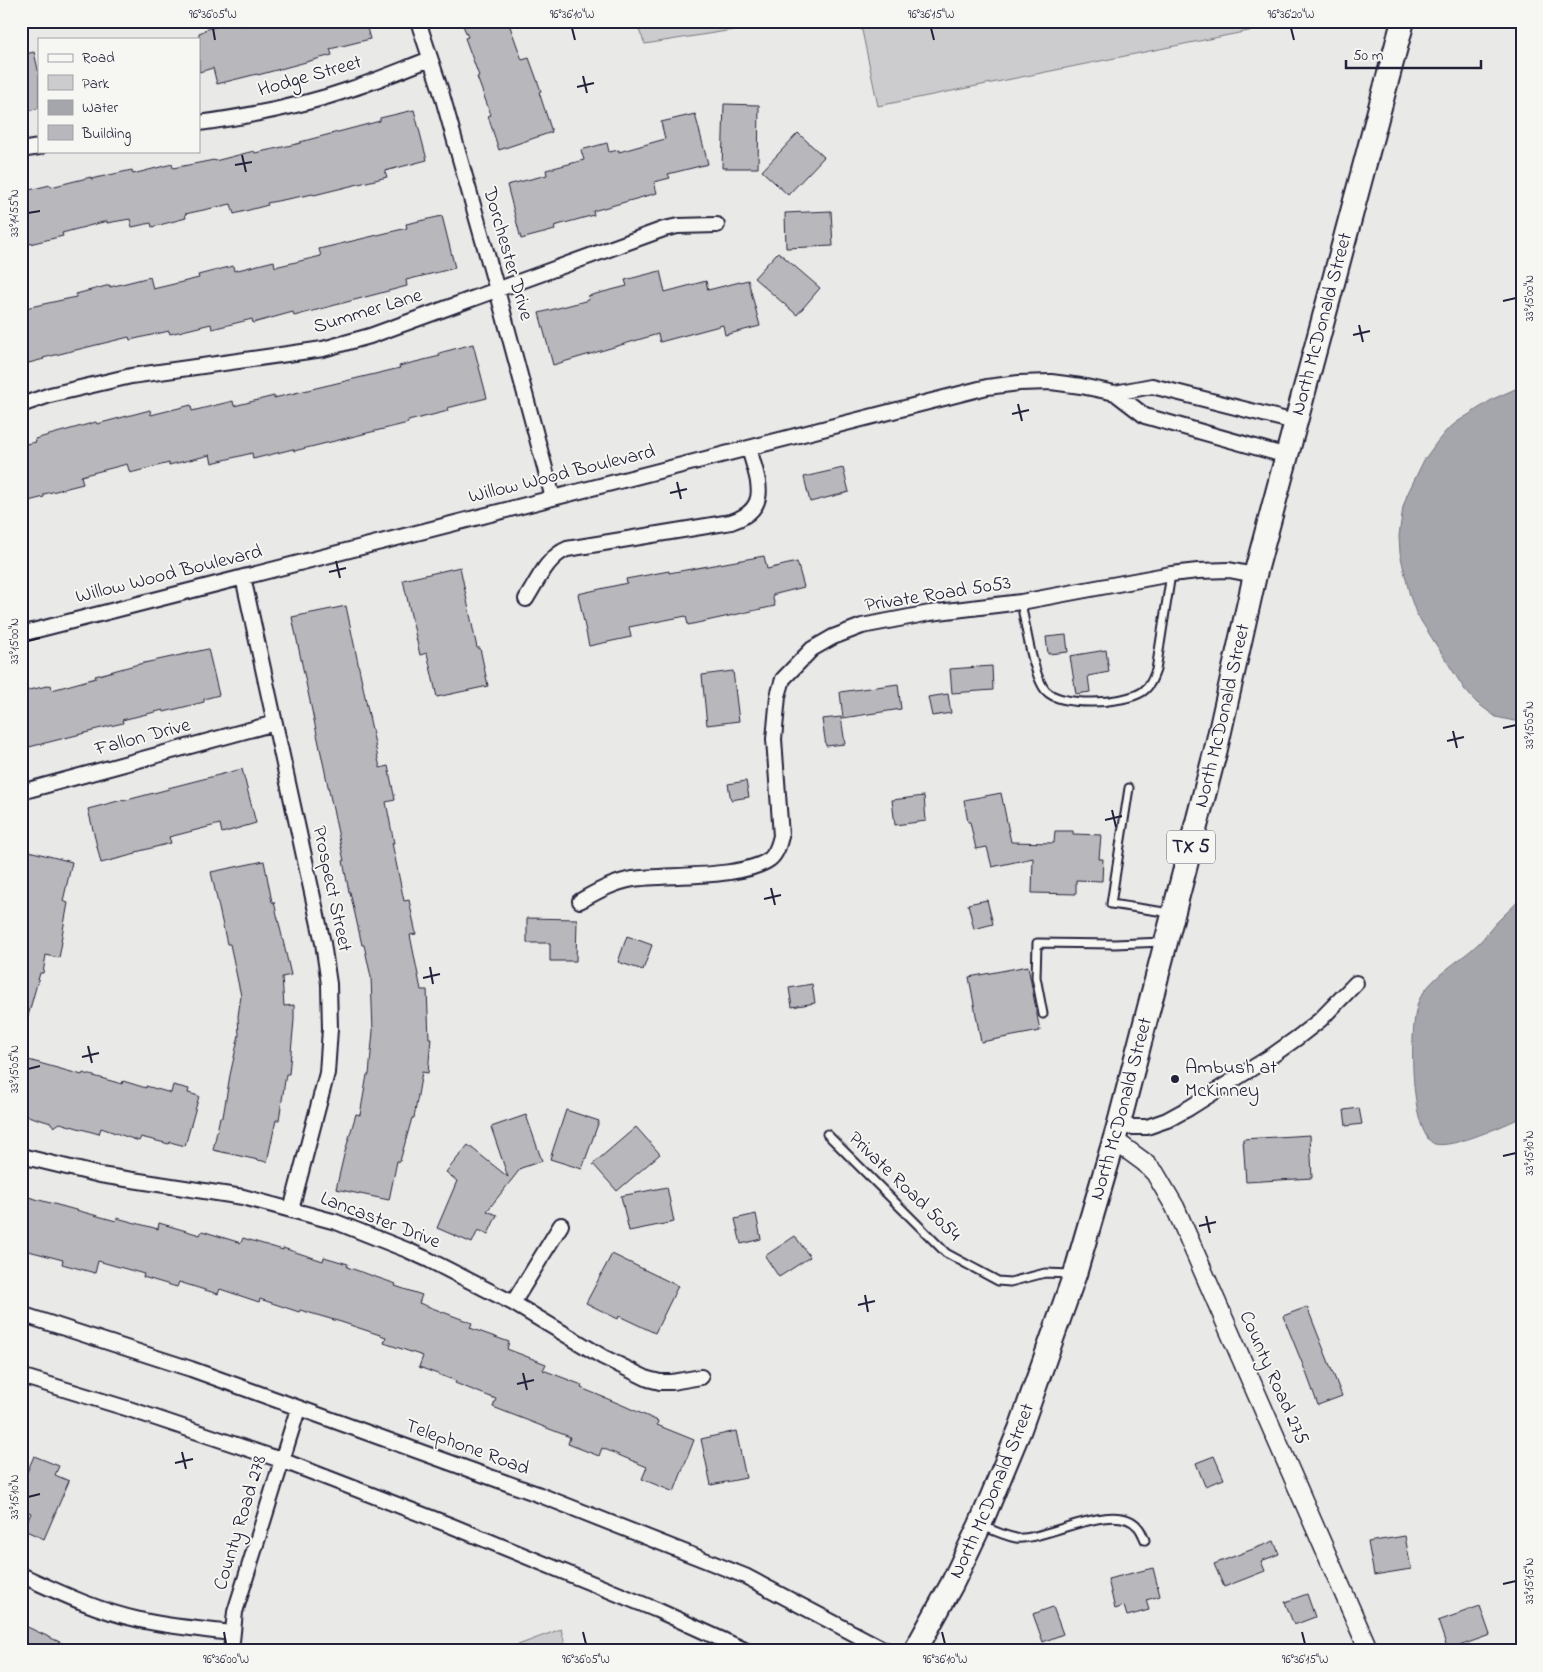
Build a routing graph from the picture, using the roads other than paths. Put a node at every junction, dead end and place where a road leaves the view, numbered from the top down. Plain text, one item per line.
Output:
1 (418, 21) edge
2 (1403, 21) edge
3 (430, 59) junction
4 (200, 123) edge
5 (38, 147) edge
6 (21, 150) edge
7 (717, 226) dead end
8 (497, 290) junction
9 (1115, 392) junction
10 (21, 405) edge
11 (1295, 422) junction
12 (749, 448) junction
13 (1287, 456) junction
14 (552, 498) junction
15 (1171, 574) junction
16 (1255, 575) junction
17 (243, 577) junction
18 (526, 600) dead end
19 (1021, 602) junction
20 (21, 634) edge
21 (275, 723) junction
22 (1128, 788) dead end
23 (21, 792) edge
24 (580, 901) dead end
25 (1173, 914) junction
26 (1166, 942) junction
27 (1356, 983) dead end
28 (1044, 1014) dead end
29 (827, 1134) dead end
30 (1116, 1134) junction
31 (21, 1156) edge
32 (291, 1210) junction
33 (561, 1225) dead end
34 (1075, 1274) junction
35 (513, 1303) junction
36 (21, 1314) edge
37 (21, 1376) edge
38 (701, 1377) dead end
39 (298, 1409) junction
40 (281, 1460) junction
41 (980, 1525) junction
42 (1145, 1540) dead end
43 (21, 1575) edge
44 (232, 1633) junction
45 (231, 1651) edge
46 (747, 1651) edge
47 (887, 1651) edge
48 (915, 1651) edge
49 (1370, 1651) edge

1 - 3 street, Dorchester Drive
2 - 11 main road, North McDonald Street / TX 5
3 - 4 street, Hodge Street
3 - 8 street, Dorchester Drive
5 - 6 street
7 - 8 street, Summer Lane
8 - 10 street, Summer Lane
8 - 14 street, Dorchester Drive
9 - 11 street, Willow Wood Boulevard
9 - 12 street, Willow Wood Boulevard
9 - 13 street, Willow Wood Boulevard
11 - 13 main road, North McDonald Street / TX 5
12 - 14 street, Willow Wood Boulevard
12 - 18 street
13 - 16 main road, North McDonald Street / TX 5
14 - 17 street, Willow Wood Boulevard
15 - 16 street, Private Road 5053
15 - 19 street, Private Road 5053
15 - 19 lane
16 - 25 main road, North McDonald Street / TX 5
17 - 20 street, Willow Wood Boulevard
17 - 21 street, Prospect Street
19 - 24 street, Private Road 5053
21 - 23 street, Fallon Drive
21 - 32 street, Prospect Street
22 - 25 lane
25 - 26 main road, North McDonald Street / TX 5
26 - 28 lane
26 - 30 main road, North McDonald Street / TX 5
27 - 30 street
29 - 34 lane, Private Road 5054
30 - 34 main road, North McDonald Street / TX 5
30 - 49 street, County Road 275
31 - 32 street, Lancaster Drive
32 - 35 street, Lancaster Drive
33 - 35 street
34 - 41 main road, North McDonald Street / TX 5
35 - 38 street, Lancaster Drive
36 - 39 street, Telephone Road
37 - 40 street
39 - 40 street, County Road 278
39 - 47 street, Telephone Road
40 - 44 street, County Road 278
40 - 46 street
41 - 42 lane
41 - 48 main road, North McDonald Street / TX 5
43 - 44 street
44 - 45 street, County Road 278

